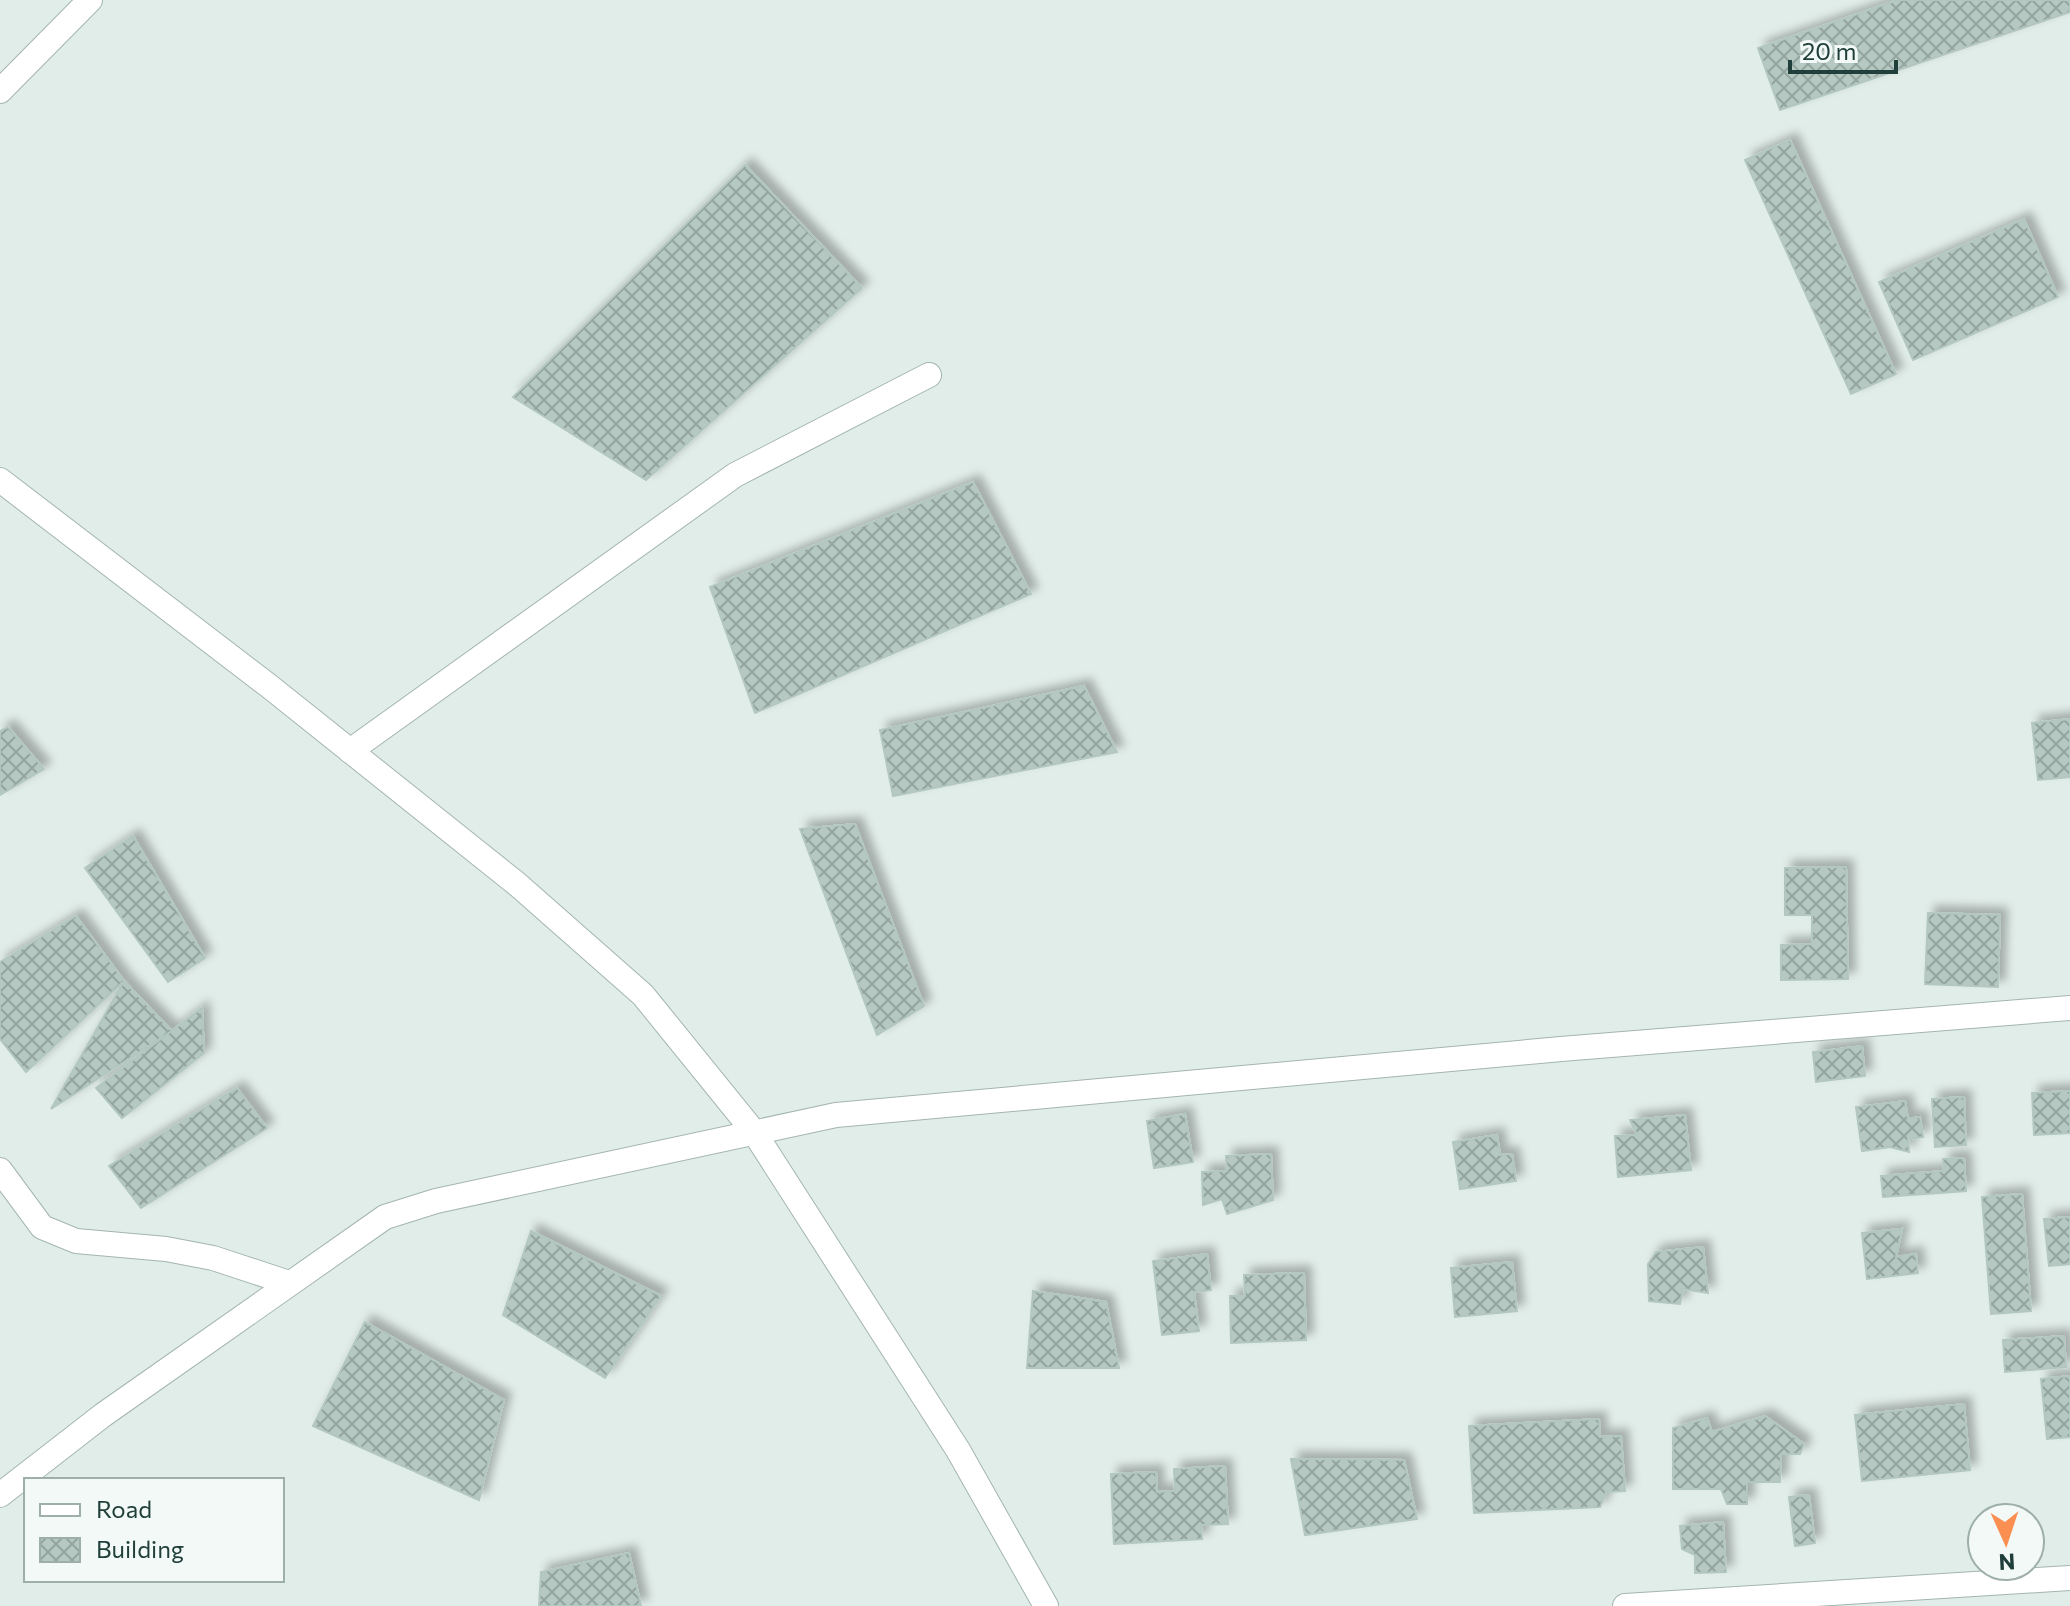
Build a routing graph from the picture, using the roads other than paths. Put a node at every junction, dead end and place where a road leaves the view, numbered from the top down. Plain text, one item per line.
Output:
1 (90, 0) edge
2 (0, 91) edge
3 (929, 375) dead end
4 (0, 480) edge
5 (350, 751) junction
6 (2070, 1008) edge
7 (754, 1132) junction
8 (0, 1170) edge
9 (289, 1283) junction
10 (0, 1495) edge
11 (2070, 1578) edge
12 (1046, 1606) edge
13 (1625, 1606) edge

1 - 2 street
3 - 5 street
4 - 5 street
5 - 7 street
6 - 7 street
7 - 9 street
7 - 12 street
8 - 9 street
9 - 10 street
11 - 13 street

